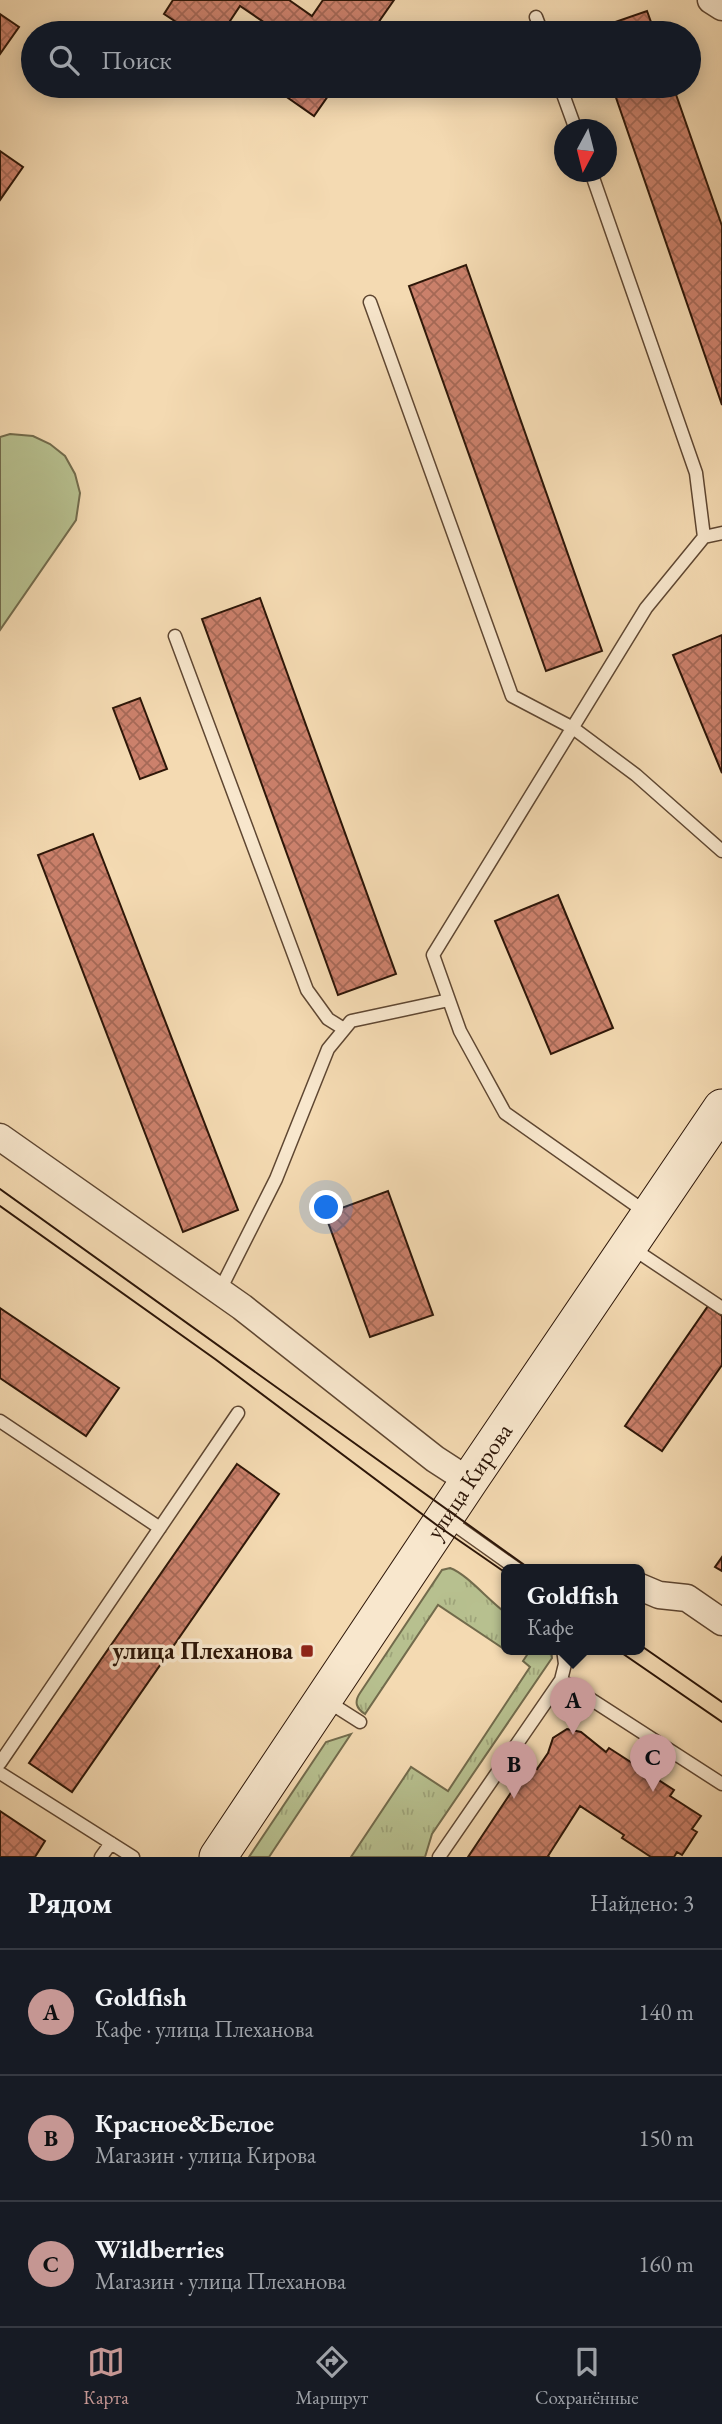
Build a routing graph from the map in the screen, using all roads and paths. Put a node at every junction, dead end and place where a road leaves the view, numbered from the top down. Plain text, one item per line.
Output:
1 (712, 0) edge
2 (722, 7) edge
3 (536, 17) dead end
4 (538, 21) edge
5 (565, 98) edge
6 (572, 119) edge
7 (594, 182) edge
8 (370, 302) dead end
9 (722, 533) edge
10 (704, 537) junction
11 (175, 636) dead end
12 (573, 728) junction
13 (722, 851) edge
14 (449, 1000) junction
15 (344, 1030) junction
16 (722, 1108) edge
17 (0, 1137) edge
18 (649, 1215) junction
19 (628, 1246) junction
20 (219, 1292) junction
21 (722, 1308) edge
22 (238, 1413) dead end
23 (0, 1421) edge
24 (469, 1481) junction
25 (444, 1517) junction
26 (160, 1528) junction
27 (510, 1564) edge
28 (645, 1589) edge
29 (722, 1622) edge
30 (564, 1655) edge
31 (561, 1680) junction
32 (323, 1699) junction
33 (360, 1722) dead end
34 (0, 1763) edge
35 (0, 1773) edge
36 (722, 1784) edge
37 (111, 1843) junction
38 (101, 1857) edge
39 (133, 1857) edge
40 (218, 1857) edge
41 (439, 1857) edge

1 - 2 street
3 - 4 lane
5 - 6 lane
7 - 10 lane
8 - 12 lane
9 - 10 lane
10 - 12 lane
11 - 15 lane
12 - 13 lane
12 - 14 lane
14 - 15 lane
14 - 18 lane
15 - 20 lane
16 - 18 main road, улица Кирова
17 - 20 street
18 - 19 main road, улица Кирова
19 - 21 lane
19 - 24 main road, улица Кирова
20 - 24 street
22 - 26 lane
23 - 26 lane
24 - 25 main road, улица Кирова
25 - 27 lane
25 - 32 main road, улица Кирова
26 - 34 lane
28 - 29 street
30 - 31 lane
31 - 36 lane
31 - 41 lane
32 - 33 lane
32 - 40 main road, улица Кирова
35 - 37 lane
37 - 38 lane
37 - 39 lane

